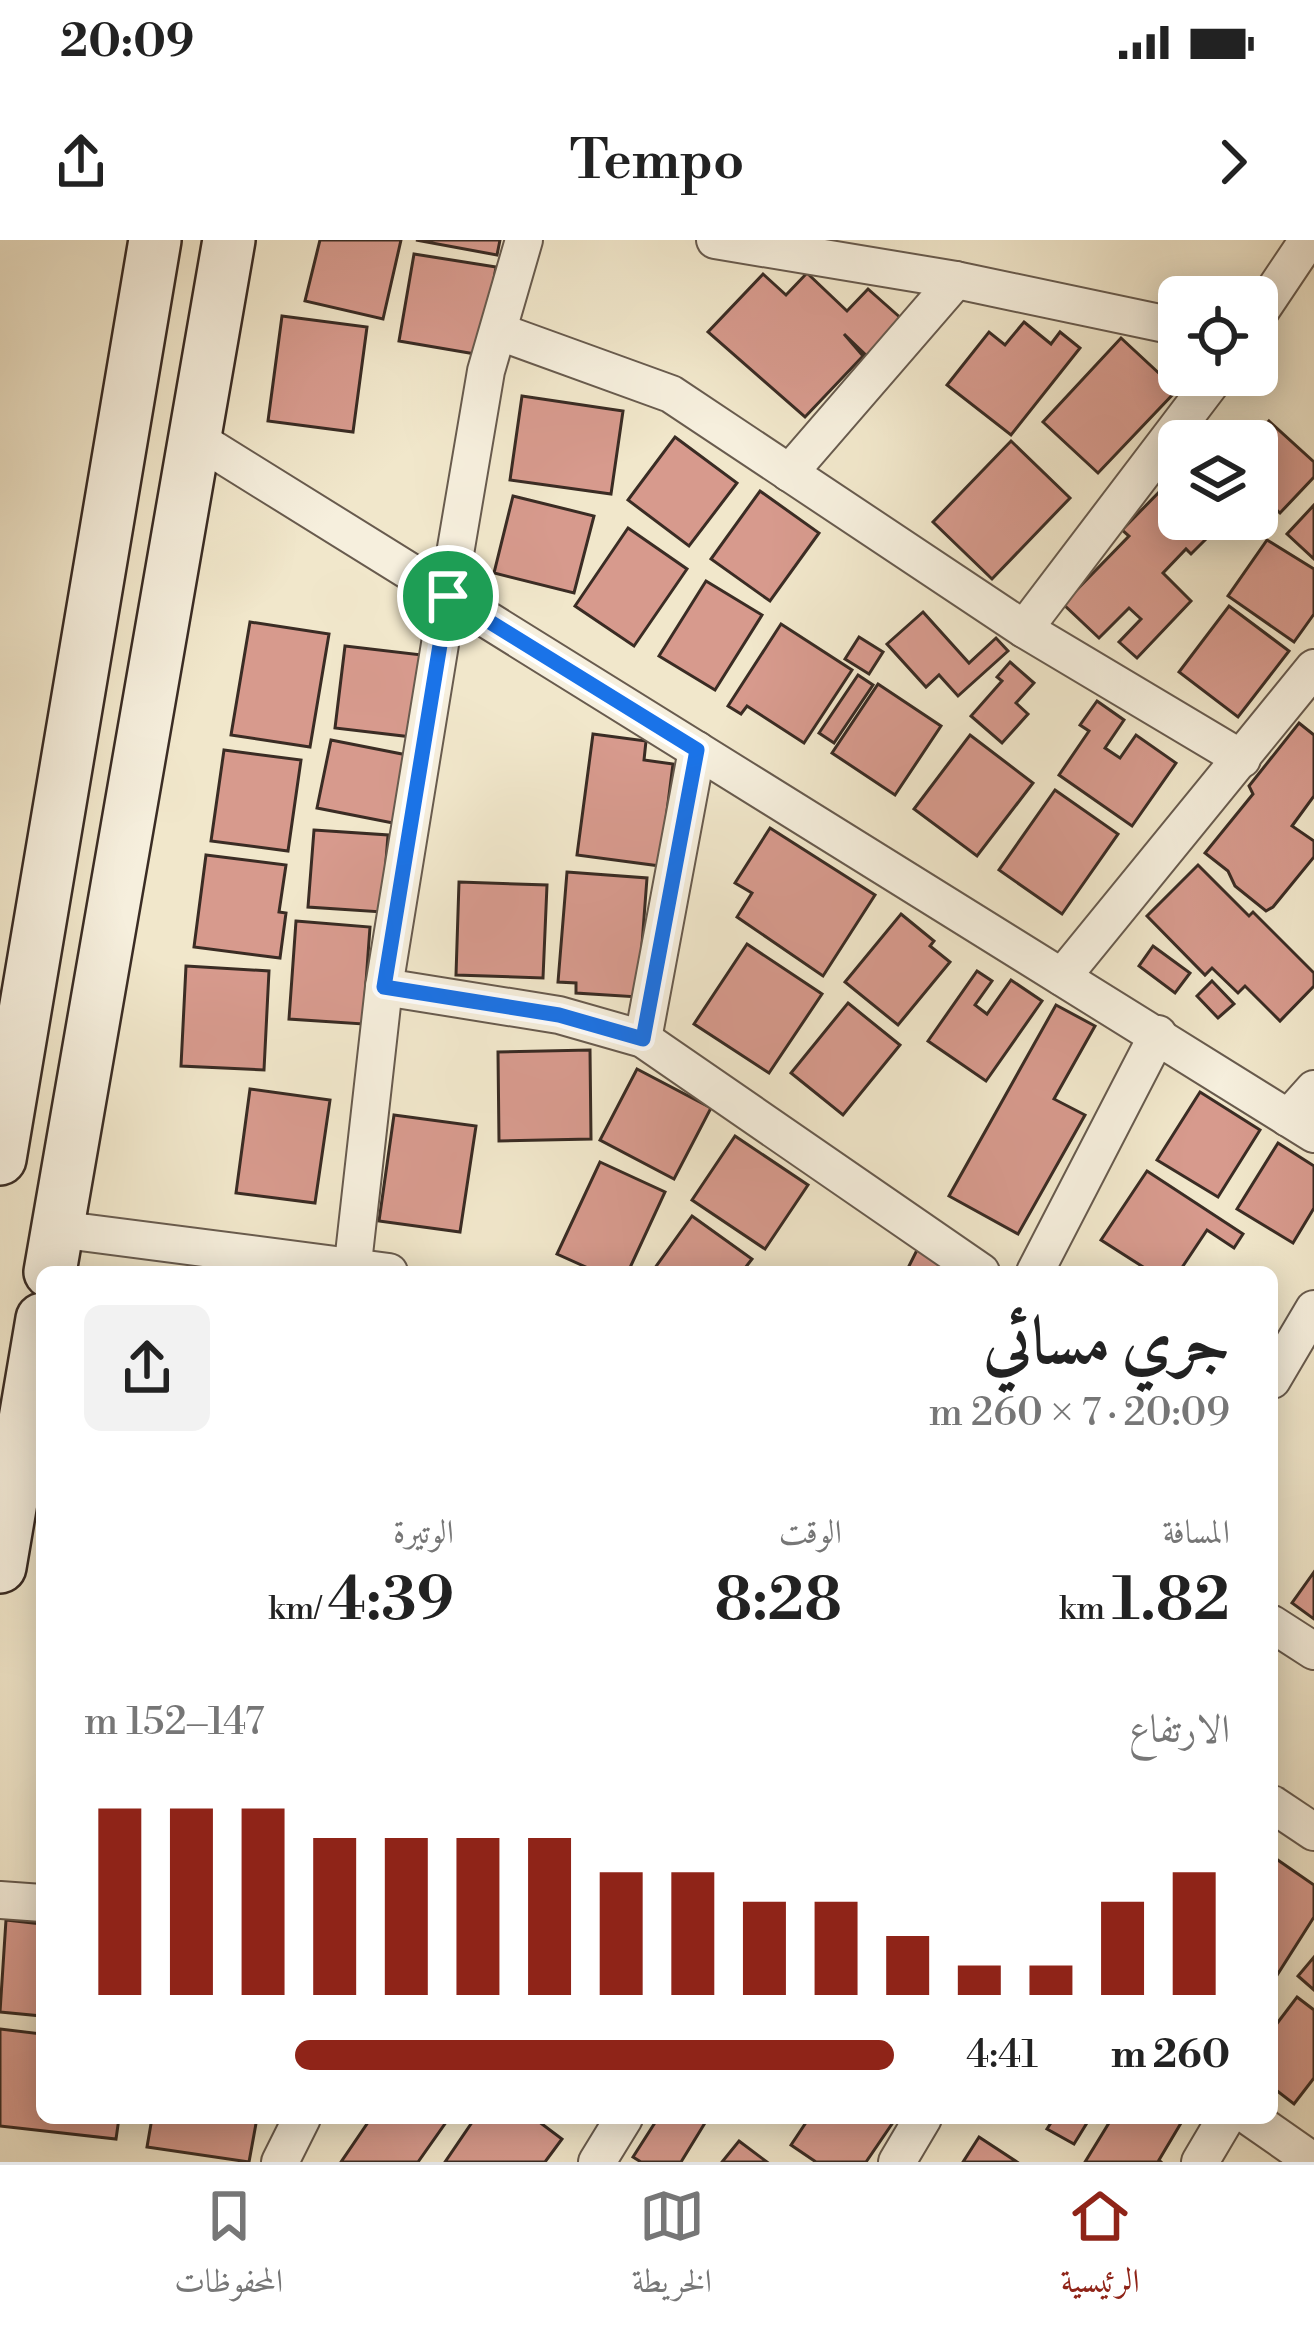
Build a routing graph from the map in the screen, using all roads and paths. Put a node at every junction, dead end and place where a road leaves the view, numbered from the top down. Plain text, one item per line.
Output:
1 (155, 240) edge
2 (229, 240) edge
3 (524, 240) edge
4 (715, 240) edge
5 (1308, 240) edge
6 (956, 280) junction
7 (1278, 285) edge
8 (1158, 323) edge
9 (500, 332) junction
10 (1201, 396) edge
11 (195, 438) junction
12 (789, 473) junction
13 (448, 596) junction
14 (1024, 629) junction
15 (1314, 668) edge
16 (697, 750) junction
17 (1242, 759) junction
18 (1063, 977) junction
19 (384, 987) junction
20 (1158, 1034) junction
21 (643, 1039) junction
22 (1314, 1089) edge
23 (1301, 1126) edge
24 (0, 1159) edge
25 (54, 1251) edge
26 (286, 1266) edge
27 (364, 1266) edge
28 (972, 1266) edge
29 (1038, 1266) edge
30 (1314, 1310) edge
31 (36, 1354) edge
32 (1278, 1370) edge
33 (0, 1567) edge
34 (1278, 1628) edge
35 (1314, 1651) edge
36 (1278, 1807) edge
37 (1312, 1827) edge
38 (0, 1900) edge
39 (36, 1903) edge
40 (299, 2124) edge
41 (620, 2124) edge
42 (919, 2124) edge
43 (1222, 2124) edge
44 (1260, 2124) edge
45 (280, 2162) edge
46 (597, 2162) edge
47 (896, 2162) edge
48 (1200, 2162) edge
49 (1314, 2162) edge

1 - 24 street
2 - 11 street
3 - 9 street
4 - 6 street
5 - 7 street
6 - 8 street
6 - 12 street
9 - 12 street
9 - 13 street
10 - 14 street
11 - 13 street
11 - 25 street
12 - 14 street
13 - 16 street
13 - 19 street
14 - 17 street
15 - 17 street
16 - 18 street
16 - 21 street
17 - 18 street
18 - 20 street
19 - 21 street
19 - 27 street
20 - 23 street
20 - 29 street
21 - 28 street
22 - 23 street
25 - 26 street
30 - 32 street
31 - 33 street
34 - 35 street
36 - 37 street
38 - 39 street
40 - 45 street
41 - 46 street
42 - 47 street
43 - 48 street
44 - 49 street

